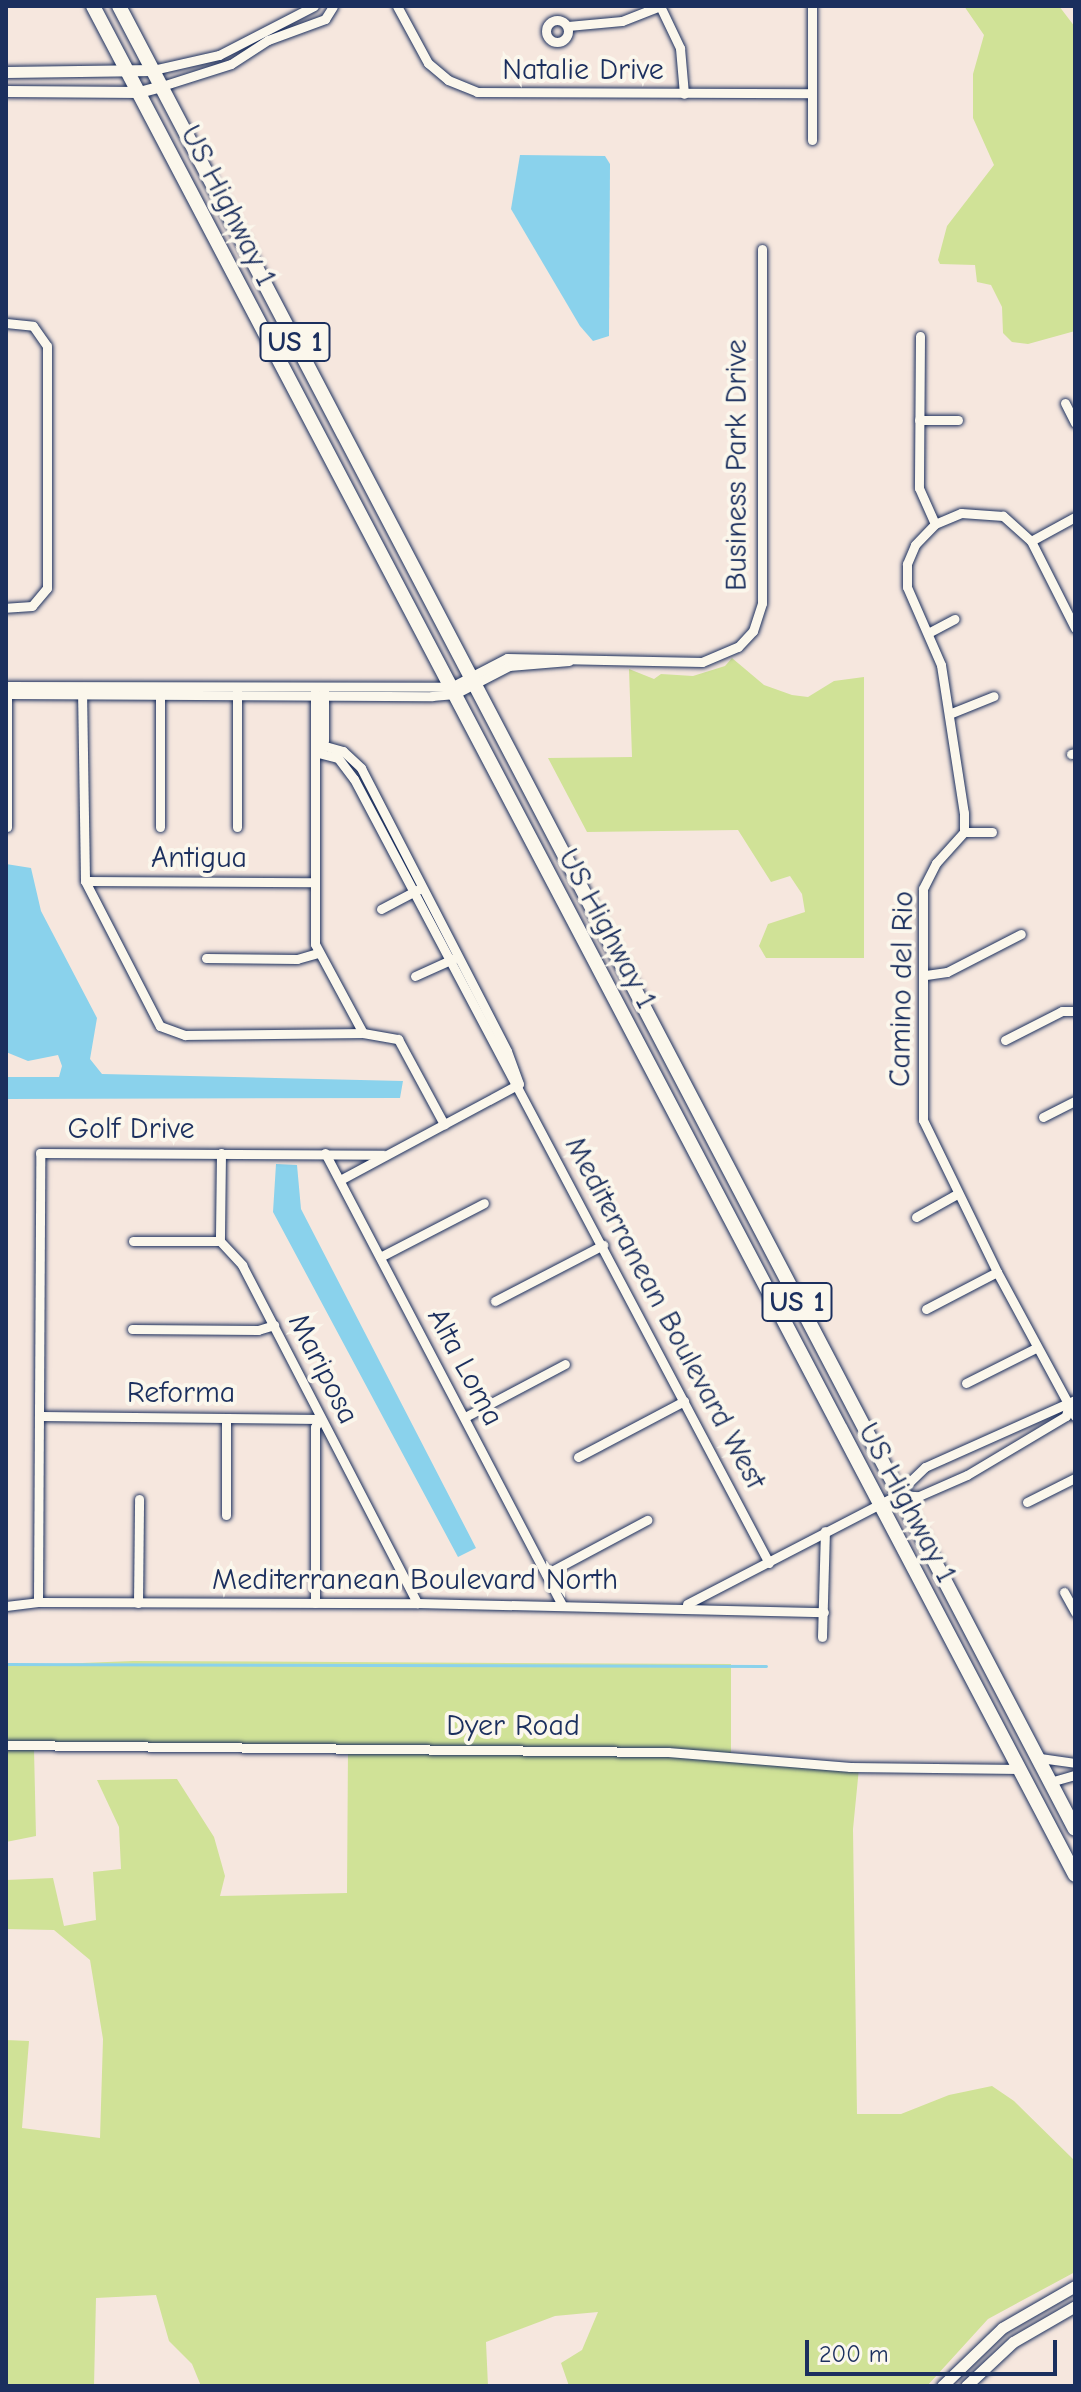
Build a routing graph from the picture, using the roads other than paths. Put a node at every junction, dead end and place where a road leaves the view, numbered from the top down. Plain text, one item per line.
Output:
1 (93, 6) edge
2 (119, 6) edge
3 (314, 6) edge
4 (333, 6) edge
5 (397, 6) edge
6 (660, 6) edge
7 (812, 6) edge
8 (568, 26) dead end
9 (262, 37) junction
10 (153, 70) junction
11 (6, 72) edge
12 (130, 73) junction
13 (162, 86) junction
14 (6, 91) edge
15 (139, 92) junction
16 (812, 93) junction
17 (684, 94) junction
18 (812, 140) dead end
19 (762, 249) dead end
20 (6, 323) edge
21 (920, 336) dead end
22 (1065, 403) dead end
23 (919, 420) junction
24 (958, 420) dead end
25 (1075, 423) edge
26 (1075, 517) edge
27 (935, 524) junction
28 (1031, 541) junction
29 (6, 608) edge
30 (954, 619) dead end
31 (1075, 628) edge
32 (928, 633) junction
33 (473, 682) junction
34 (7, 690) edge
35 (82, 690) junction
36 (160, 690) junction
37 (237, 691) junction
38 (319, 691) junction
39 (453, 691) junction
40 (994, 696) dead end
41 (949, 714) junction
42 (319, 747) junction
43 (7, 827) edge
44 (160, 827) dead end
45 (237, 827) dead end
46 (964, 832) junction
47 (992, 832) dead end
48 (85, 881) junction
49 (313, 882) junction
50 (418, 890) junction
51 (381, 909) dead end
52 (1021, 934) dead end
53 (318, 953) junction
54 (206, 958) dead end
55 (454, 959) junction
56 (926, 975) junction
57 (415, 976) dead end
58 (1075, 1011) edge
59 (363, 1033) junction
60 (1005, 1040) dead end
61 (519, 1084) junction
62 (1075, 1101) edge
63 (1043, 1117) dead end
64 (444, 1124) junction
65 (687, 1139) junction
66 (221, 1153) junction
67 (325, 1153) junction
68 (719, 1153) junction
69 (383, 1155) junction
70 (702, 1168) junction
71 (340, 1180) junction
72 (735, 1184) junction
73 (957, 1194) junction
74 (484, 1203) dead end
75 (916, 1217) dead end
76 (133, 1241) dead end
77 (220, 1241) junction
78 (603, 1245) junction
79 (380, 1257) junction
80 (997, 1272) junction
81 (495, 1301) dead end
82 (926, 1309) dead end
83 (274, 1325) junction
84 (132, 1329) dead end
85 (1036, 1348) junction
86 (565, 1364) dead end
87 (966, 1383) dead end
88 (684, 1401) junction
89 (1072, 1401) edge
90 (41, 1416) junction
91 (1075, 1416) edge
92 (465, 1417) junction
93 (226, 1418) junction
94 (320, 1419) junction
95 (578, 1457) dead end
96 (1075, 1478) edge
97 (897, 1495) junction
98 (139, 1499) dead end
99 (1027, 1502) dead end
100 (878, 1504) junction
101 (226, 1515) dead end
102 (647, 1520) dead end
103 (825, 1531) junction
104 (769, 1563) junction
105 (546, 1574) junction
106 (1064, 1592) dead end
107 (38, 1602) junction
108 (138, 1603) junction
109 (315, 1603) junction
110 (417, 1603) junction
111 (562, 1605) junction
112 (6, 1606) edge
113 (682, 1606) junction
114 (824, 1612) junction
115 (1075, 1612) edge
116 (822, 1637) dead end
117 (1006, 1743) junction
118 (6, 1745) edge
119 (1037, 1757) junction
120 (1075, 1763) edge
121 (1020, 1769) junction
122 (1075, 1775) edge
123 (1050, 1782) junction
124 (1062, 1804) junction
125 (1075, 1829) edge
126 (1075, 1875) edge
127 (1075, 2286) edge
128 (1075, 2306) edge
129 (942, 2386) edge
130 (966, 2386) edge

1 - 12 main road, US Highway 1 / US 1
2 - 10 main road, US Highway 1 / US 1
3 - 9 street
4 - 9 street
5 - 17 street, Natalie Drive
6 - 8 street
6 - 17 street
7 - 16 street
9 - 10 street
9 - 13 street
10 - 12 street
10 - 13 main road, US Highway 1 / US 1
11 - 12 street
12 - 15 main road, US Highway 1 / US 1
13 - 15 street
13 - 33 main road, US Highway 1 / US 1
14 - 15 street
15 - 39 main road, US Highway 1 / US 1
16 - 17 street, Natalie Drive
16 - 18 street
19 - 33 street, Business Park Drive
20 - 29 street
21 - 23 street
22 - 25 street
23 - 24 street
23 - 27 street
26 - 28 street
27 - 28 street
27 - 32 street
28 - 31 street
30 - 32 street
32 - 41 street
33 - 39 street, Business Park Drive
33 - 68 main road, US Highway 1 / US 1
34 - 35 street
34 - 43 street
35 - 36 street
35 - 48 street
36 - 37 street
36 - 44 street
37 - 38 street
37 - 45 street
38 - 39 street
38 - 42 street
39 - 65 main road, US Highway 1 / US 1
40 - 41 street
41 - 46 street
42 - 49 street
42 - 50 street, Mediterranean Boulevard West
46 - 47 street
46 - 56 street, Camino del Rio
48 - 49 street, Antigua
48 - 59 street
49 - 53 street
50 - 51 street
50 - 55 street, Mediterranean Boulevard West
52 - 56 street
53 - 54 street
53 - 59 street
55 - 57 street
55 - 61 street, Mediterranean Boulevard West
56 - 73 street, Camino del Rio
58 - 60 street
59 - 64 street
61 - 64 street, Golf Drive
61 - 78 street, Mediterranean Boulevard West
62 - 63 street
64 - 69 street, Golf Drive
65 - 68 main road
65 - 70 main road, US Highway 1 / US 1
66 - 67 street, Golf Drive
66 - 77 street
66 - 90 street, Golf Drive
67 - 69 street, Golf Drive
67 - 71 street, Alta Loma
68 - 72 main road, US Highway 1 / US 1
69 - 71 street, Golf Drive
70 - 72 main road
70 - 100 main road, US Highway 1 / US 1
71 - 79 street, Alta Loma
72 - 97 main road, US Highway 1 / US 1
73 - 75 street
73 - 80 street, Camino del Rio
74 - 79 street
76 - 77 street
77 - 83 street, Mariposa
78 - 81 street
78 - 88 street, Mediterranean Boulevard West
79 - 92 street, Alta Loma
80 - 82 street
80 - 85 street, Camino del Rio
83 - 84 street
83 - 94 street, Mariposa
85 - 87 street
85 - 89 street, Camino del Rio
86 - 92 street
88 - 95 street
88 - 104 street, Mediterranean Boulevard West
89 - 91 street, Camino del Rio
89 - 97 street
89 - 97 street
90 - 93 street, Reforma
90 - 107 street, Golf Drive
92 - 105 street, Alta Loma
93 - 94 street, Reforma
93 - 101 street
94 - 109 street
94 - 110 street, Mariposa
96 - 99 street
97 - 100 street
97 - 119 main road, US Highway 1 / US 1
98 - 108 street
100 - 103 street
100 - 117 main road, US Highway 1 / US 1
102 - 105 street
103 - 104 street
103 - 114 street
104 - 113 street
105 - 111 street, Alta Loma
106 - 115 street
107 - 108 street, Mediterranean Boulevard North
107 - 112 street, Mediterranean Boulevard North
108 - 109 street, Mediterranean Boulevard North
109 - 110 street, Mediterranean Boulevard North
110 - 111 street, Mediterranean Boulevard North
111 - 113 street, Mediterranean Boulevard North
113 - 114 street, Mediterranean Boulevard North
114 - 116 street
117 - 121 main road, US Highway 1 / US 1
117 - 123 main road
118 - 121 street, Dyer Road
119 - 120 street
119 - 123 main road, US Highway 1 / US 1
121 - 124 main road
121 - 126 main road, US Highway 1 / US 1
122 - 123 street
123 - 124 main road, US Highway 1 / US 1
124 - 125 main road, US Highway 1 / US 1
127 - 129 street
128 - 130 street

